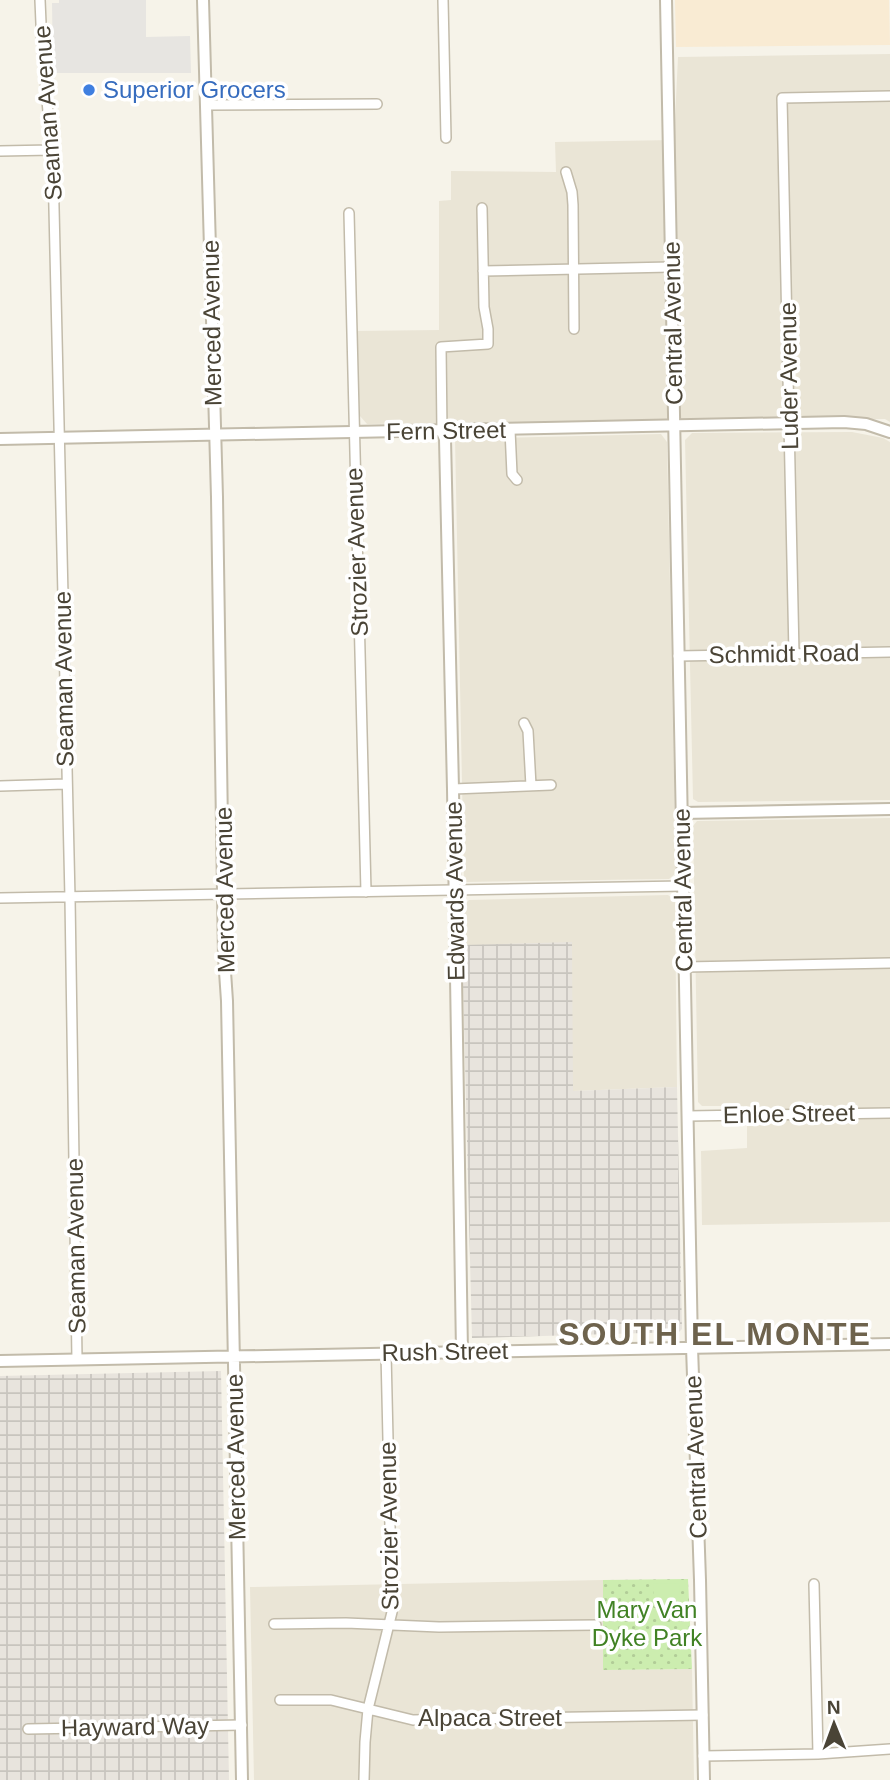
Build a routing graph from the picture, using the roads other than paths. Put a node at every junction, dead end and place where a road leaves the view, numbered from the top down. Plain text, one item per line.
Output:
1 (40, 0) edge
2 (203, 0) edge
3 (443, 0) edge
4 (666, 0) edge
5 (890, 96) edge
6 (377, 104) dead end
7 (207, 105) junction
8 (446, 138) dead end
9 (52, 150) junction
10 (0, 151) edge
11 (566, 172) dead end
12 (482, 208) dead end
13 (349, 213) dead end
14 (671, 267) junction
15 (572, 270) junction
16 (483, 271) junction
17 (574, 329) dead end
18 (790, 423) junction
19 (674, 425) junction
20 (510, 430) junction
21 (442, 432) junction
22 (890, 432) edge
23 (353, 433) junction
24 (215, 435) junction
25 (59, 438) junction
26 (0, 439) edge
27 (517, 480) dead end
28 (890, 652) edge
29 (794, 654) junction
30 (678, 656) junction
31 (524, 723) dead end
32 (66, 784) junction
33 (551, 785) dead end
34 (0, 786) edge
35 (531, 786) junction
36 (453, 789) junction
37 (890, 808) edge
38 (682, 813) junction
39 (683, 887) junction
40 (366, 892) junction
41 (455, 892) junction
42 (223, 895) junction
43 (0, 898) edge
44 (70, 898) junction
45 (890, 963) edge
46 (685, 967) junction
47 (890, 1113) edge
48 (688, 1116) junction
49 (890, 1344) edge
50 (692, 1347) junction
51 (462, 1352) junction
52 (386, 1353) junction
53 (234, 1356) junction
54 (77, 1359) junction
55 (0, 1361) edge
56 (814, 1584) dead end
57 (274, 1624) dead end
58 (596, 1625) dead end
59 (390, 1626) junction
60 (280, 1700) dead end
61 (368, 1709) junction
62 (703, 1715) junction
63 (242, 1725) junction
64 (28, 1729) dead end
65 (890, 1749) edge
66 (818, 1754) junction
67 (703, 1756) junction
68 (242, 1780) edge
69 (364, 1780) edge
70 (704, 1780) edge

1 - 9 street, Seaman Avenue
2 - 7 street, Merced Avenue
3 - 8 street
4 - 14 street, Central Avenue
5 - 18 street, Luder Avenue
6 - 7 street
7 - 24 street, Merced Avenue
9 - 10 street
9 - 25 street, Seaman Avenue
11 - 15 street
12 - 16 street
13 - 23 street, Strozier Avenue
14 - 15 street
14 - 19 street, Central Avenue
15 - 16 street
15 - 17 street
16 - 21 street
18 - 19 street, Fern Street
18 - 22 street, Fern Street
18 - 29 street, Luder Avenue
19 - 20 street, Fern Street
19 - 30 street, Central Avenue
20 - 21 street, Fern Street
20 - 27 street
21 - 23 street, Fern Street
21 - 36 street, Edwards Avenue
23 - 24 street, Fern Street
23 - 40 street, Strozier Avenue
24 - 25 street, Fern Street
24 - 42 street, Merced Avenue
25 - 26 street, Fern Street
25 - 32 street, Seaman Avenue
28 - 29 street, Schmidt Road
29 - 30 street, Schmidt Road
30 - 38 street, Central Avenue
31 - 35 street
32 - 34 street
32 - 44 street, Seaman Avenue
33 - 35 street
35 - 36 street
36 - 41 street, Edwards Avenue
37 - 38 street
38 - 39 street, Central Avenue
39 - 41 street
39 - 46 street, Central Avenue
40 - 41 street
40 - 42 street
41 - 51 street, Edwards Avenue
42 - 44 street
42 - 53 street, Merced Avenue
43 - 44 street
44 - 54 street, Seaman Avenue
45 - 46 street
46 - 48 street, Central Avenue
47 - 48 street, Enloe Street
48 - 50 street, Central Avenue
49 - 50 street, Rush Street
50 - 51 street, Rush Street
50 - 62 street, Central Avenue
51 - 52 street, Rush Street
52 - 53 street, Rush Street
52 - 59 street, Strozier Avenue
53 - 54 street, Rush Street
53 - 63 street, Merced Avenue
54 - 55 street, Rush Street
56 - 66 street
57 - 59 street
58 - 59 street
59 - 61 street, Strozier Avenue
60 - 61 street, Alpaca Street
61 - 62 street, Alpaca Street
61 - 69 street, Strozier Avenue
62 - 67 street, Central Avenue
63 - 64 street, Hayward Way
63 - 68 street, Merced Avenue
65 - 66 street
66 - 67 street
67 - 70 street, Central Avenue

